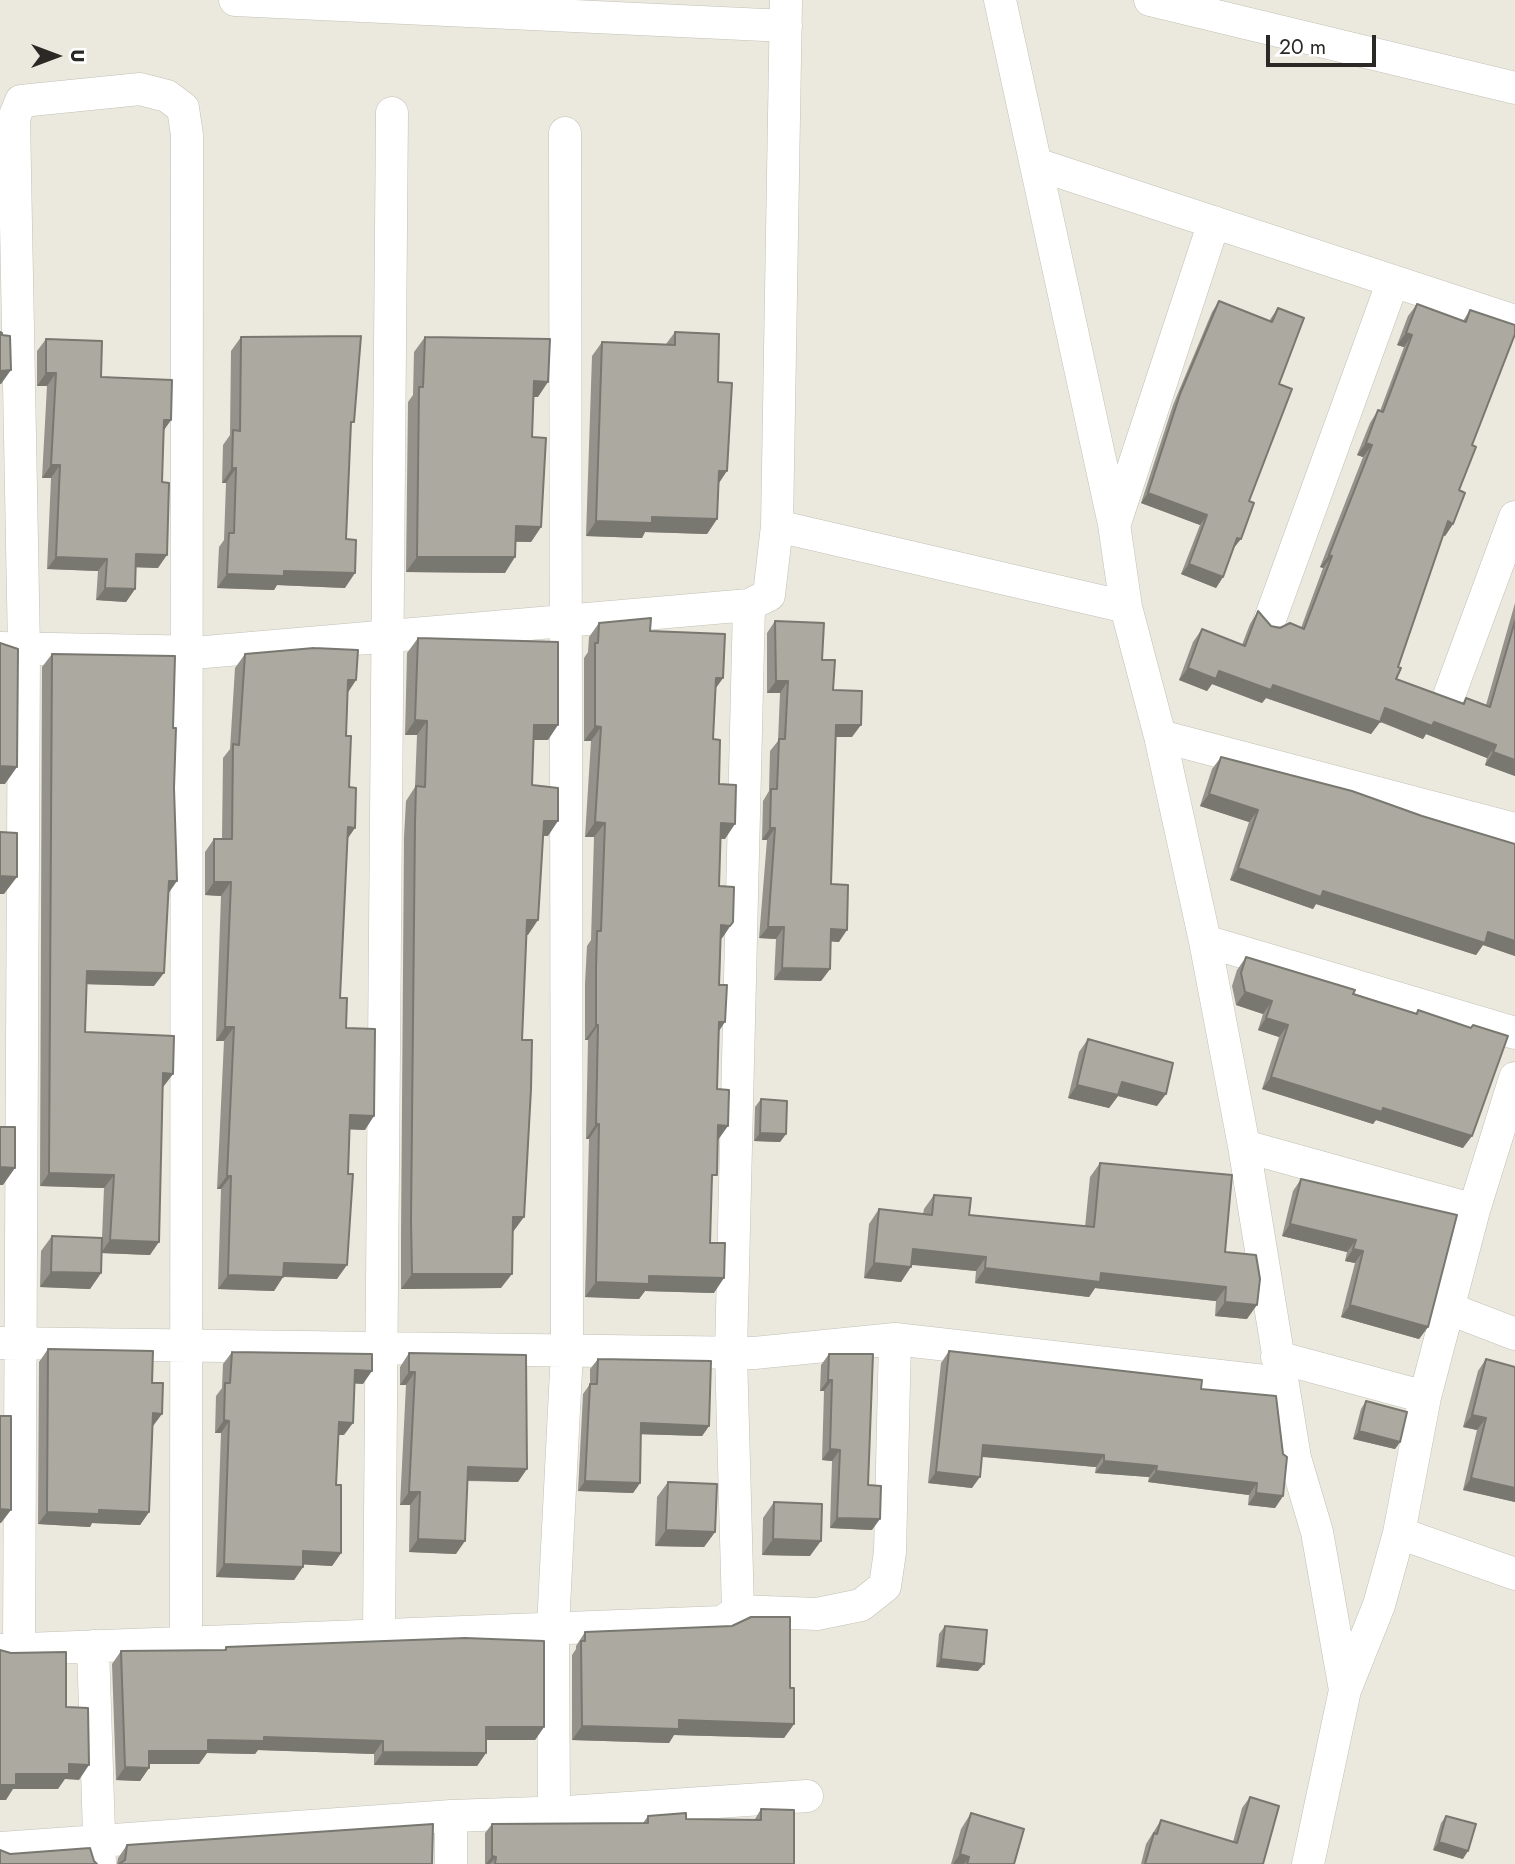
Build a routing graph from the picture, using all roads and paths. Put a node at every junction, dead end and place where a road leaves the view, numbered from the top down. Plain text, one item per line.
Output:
1 (235, 0) edge
2 (1000, 0) edge
3 (1150, 0) edge
4 (786, 13) edge
5 (1515, 88) edge
6 (392, 113) dead end
7 (565, 134) dead end
8 (1035, 164) junction
9 (1214, 222) junction
10 (1393, 281) junction
11 (1515, 321) edge
12 (1515, 517) edge
13 (1114, 524) junction
14 (776, 526) junction
15 (749, 605) junction
16 (1126, 607) junction
17 (566, 620) junction
18 (1269, 622) edge
19 (387, 636) junction
20 (12, 648) edge
21 (189, 652) junction
22 (1450, 693) dead end
23 (1160, 736) junction
24 (1515, 829) edge
25 (1205, 941) junction
26 (1515, 1033) edge
27 (1515, 1078) edge
28 (1244, 1146) junction
29 (1474, 1210) junction
30 (1450, 1309) junction
31 (1515, 1334) edge
32 (895, 1339) junction
33 (10, 1343) edge
34 (187, 1345) junction
35 (381, 1349) junction
36 (566, 1351) junction
37 (731, 1353) junction
38 (1280, 1370) junction
39 (1425, 1396) junction
40 (1399, 1533) junction
41 (1515, 1574) edge
42 (738, 1611) junction
43 (553, 1627) junction
44 (379, 1634) junction
45 (187, 1642) junction
46 (93, 1646) junction
47 (9, 1650) edge
48 (1345, 1690) junction
49 (807, 1796) dead end
50 (554, 1812) junction
51 (451, 1815) junction
52 (0, 1848) edge
53 (100, 1853) edge
54 (451, 1864) edge
55 (1308, 1864) edge

1 - 4 street
2 - 8 street
3 - 5 street
4 - 14 street
6 - 19 street
7 - 17 street
8 - 9 street
8 - 13 street
9 - 10 street
9 - 13 street
10 - 11 street
10 - 18 street
12 - 22 street
13 - 16 street
14 - 15 street
14 - 16 street
15 - 17 street
15 - 37 street
16 - 23 street
17 - 19 street
17 - 36 street
19 - 21 street
19 - 35 street
20 - 21 street
20 - 21 street
20 - 33 street
21 - 34 street
23 - 24 street
23 - 25 street
25 - 26 street
25 - 28 street
27 - 29 street
28 - 29 street
28 - 38 street
29 - 30 street
30 - 31 street
30 - 39 street
32 - 37 street
32 - 38 street
32 - 42 street
33 - 34 street
33 - 47 street
34 - 35 street
34 - 45 street
35 - 36 street
35 - 44 street
36 - 37 street
36 - 43 street
37 - 42 street
38 - 39 street
38 - 48 street
39 - 40 street
40 - 41 street
40 - 48 street
42 - 43 street
43 - 44 street
43 - 50 street
44 - 45 street
45 - 46 street
46 - 47 street
46 - 53 street
48 - 55 street
49 - 50 street
50 - 51 street
51 - 53 street
51 - 54 street
52 - 53 street

